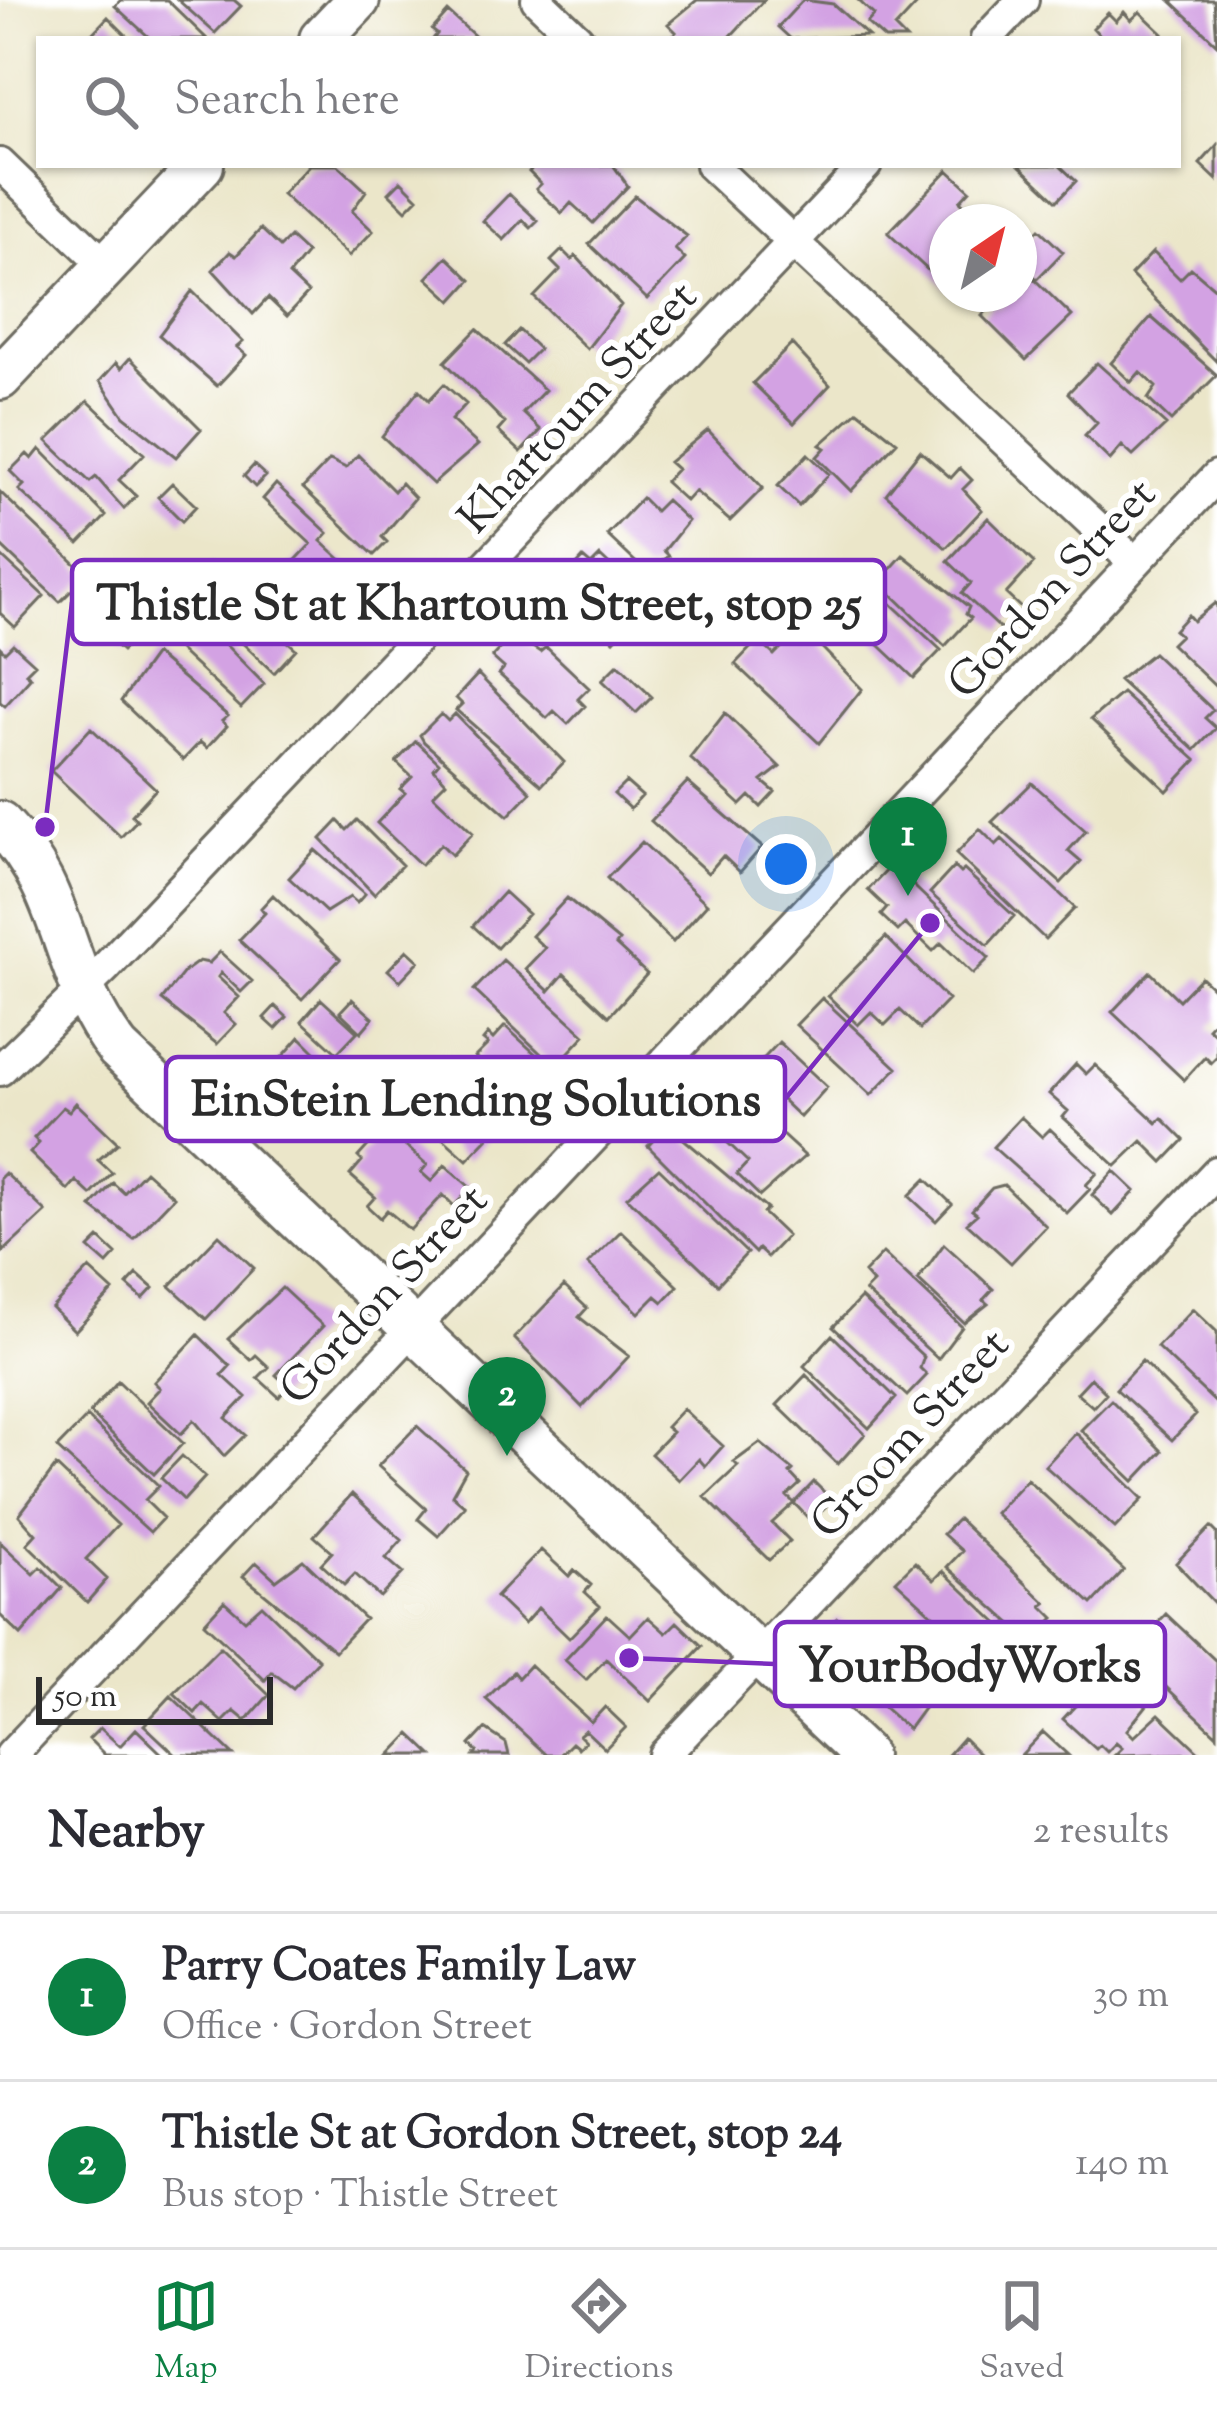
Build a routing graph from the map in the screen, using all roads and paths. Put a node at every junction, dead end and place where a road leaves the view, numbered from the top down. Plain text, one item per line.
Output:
1 (358, 0) edge
2 (537, 0) edge
3 (1023, 0) edge
4 (324, 36) edge
5 (575, 36) edge
6 (989, 36) edge
7 (0, 164) edge
8 (199, 168) edge
9 (714, 168) edge
10 (863, 168) edge
11 (792, 243) junction
12 (106, 266) junction
13 (0, 378) edge
14 (1217, 476) edge
15 (1136, 563) junction
16 (0, 824) edge
17 (81, 989) junction
18 (0, 1070) edge
19 (1217, 1172) edge
20 (410, 1328) junction
21 (759, 1655) junction
22 (11, 1755) edge
23 (664, 1755) edge
24 (864, 1755) edge

1 - 4 street
2 - 5 street
3 - 6 street
7 - 12 street
8 - 12 street
9 - 11 street
10 - 11 street, Khartoum Street
11 - 15 street
11 - 17 street, Khartoum Street
12 - 13 street
14 - 15 street, Gordon Street
15 - 20 street, Gordon Street
16 - 17 street
17 - 18 street, Khartoum Street
17 - 20 street
19 - 21 street, Groom Street
20 - 21 street
20 - 22 street, Gordon Street
21 - 23 street, Groom Street
21 - 24 street

